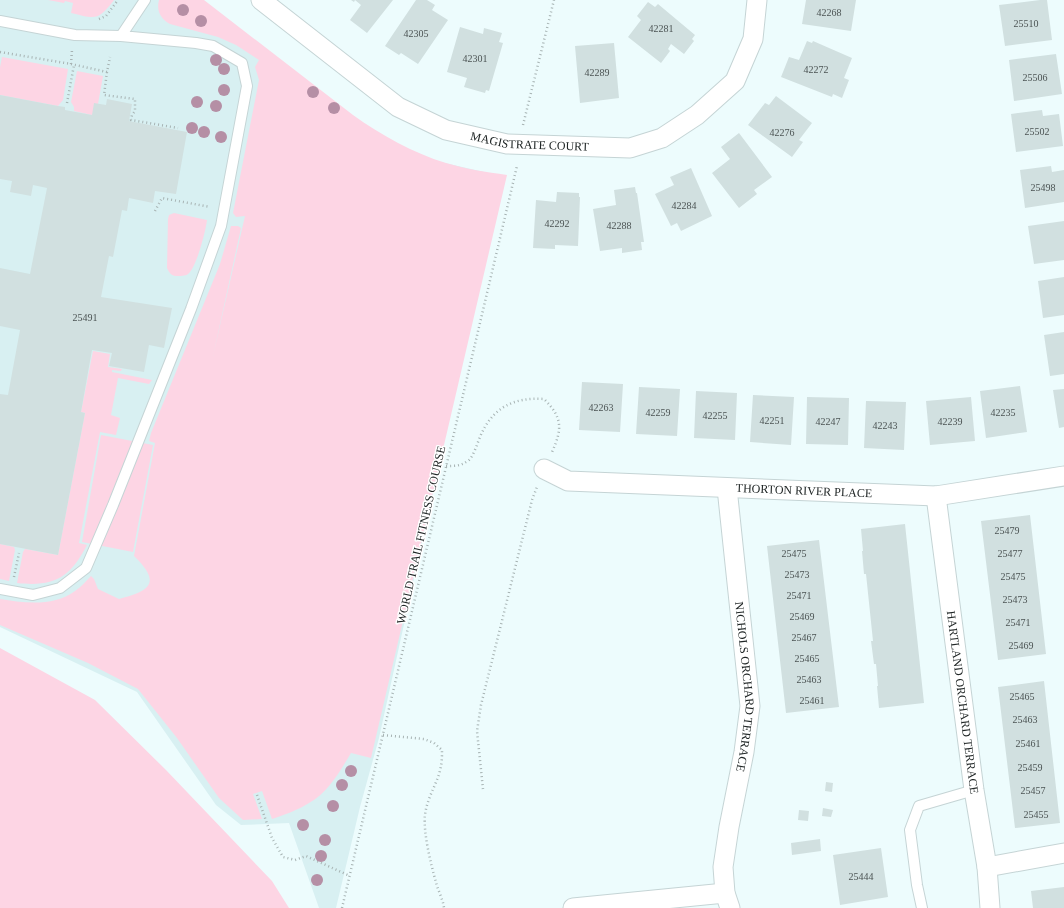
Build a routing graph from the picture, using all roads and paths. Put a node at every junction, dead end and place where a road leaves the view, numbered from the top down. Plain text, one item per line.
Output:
1 (118, 0) edge
2 (144, 0) edge
3 (261, 0) edge
4 (554, 0) edge
5 (757, 0) edge
6 (97, 20) dead end
7 (0, 21) edge
8 (121, 36) junction
9 (72, 49) dead end
10 (0, 52) edge
11 (110, 57) dead end
12 (72, 65) junction
13 (107, 72) junction
14 (67, 103) dead end
15 (178, 128) dead end
16 (522, 129) dead end
17 (517, 166) dead end
18 (224, 210) junction
19 (155, 211) dead end
20 (446, 466) junction
21 (544, 469) junction
22 (1064, 476) edge
23 (727, 488) junction
24 (936, 496) junction
25 (19, 553) dead end
26 (0, 589) edge
27 (11, 591) junction
28 (383, 735) junction
29 (483, 789) dead end
30 (974, 790) junction
31 (257, 795) dead end
32 (1064, 853) edge
33 (987, 867) junction
34 (350, 876) junction
35 (727, 900) edge
36 (342, 908) edge
37 (444, 908) edge
38 (573, 908) edge
39 (922, 908) edge
40 (990, 908) edge

1 - 6 path
2 - 8 lane
3 - 5 street, MAGISTRATE COURT
4 - 16 path
7 - 8 lane
8 - 18 lane
9 - 12 path
10 - 12 path
11 - 13 path
12 - 13 path
12 - 14 path
13 - 15 path
17 - 20 path, WORLD TRAIL FITNESS COURSE
18 - 19 path
18 - 27 lane
20 - 21 path
20 - 28 path, WORLD TRAIL FITNESS COURSE
21 - 23 street, THORTON RIVER PLACE
21 - 29 path
22 - 24 street, THORTON RIVER PLACE
23 - 24 street, THORTON RIVER PLACE
23 - 35 street, NICHOLS ORCHARD TERRACE
24 - 30 street, HARTLAND ORCHARD TERRACE
25 - 27 path
26 - 27 lane
28 - 34 path, WORLD TRAIL FITNESS COURSE
28 - 37 path
30 - 33 street, HARTLAND ORCHARD TERRACE
30 - 39 lane
31 - 34 path
32 - 33 street
33 - 40 street, HARTLAND ORCHARD TERRACE
34 - 36 path, WORLD TRAIL FITNESS COURSE
35 - 38 street

